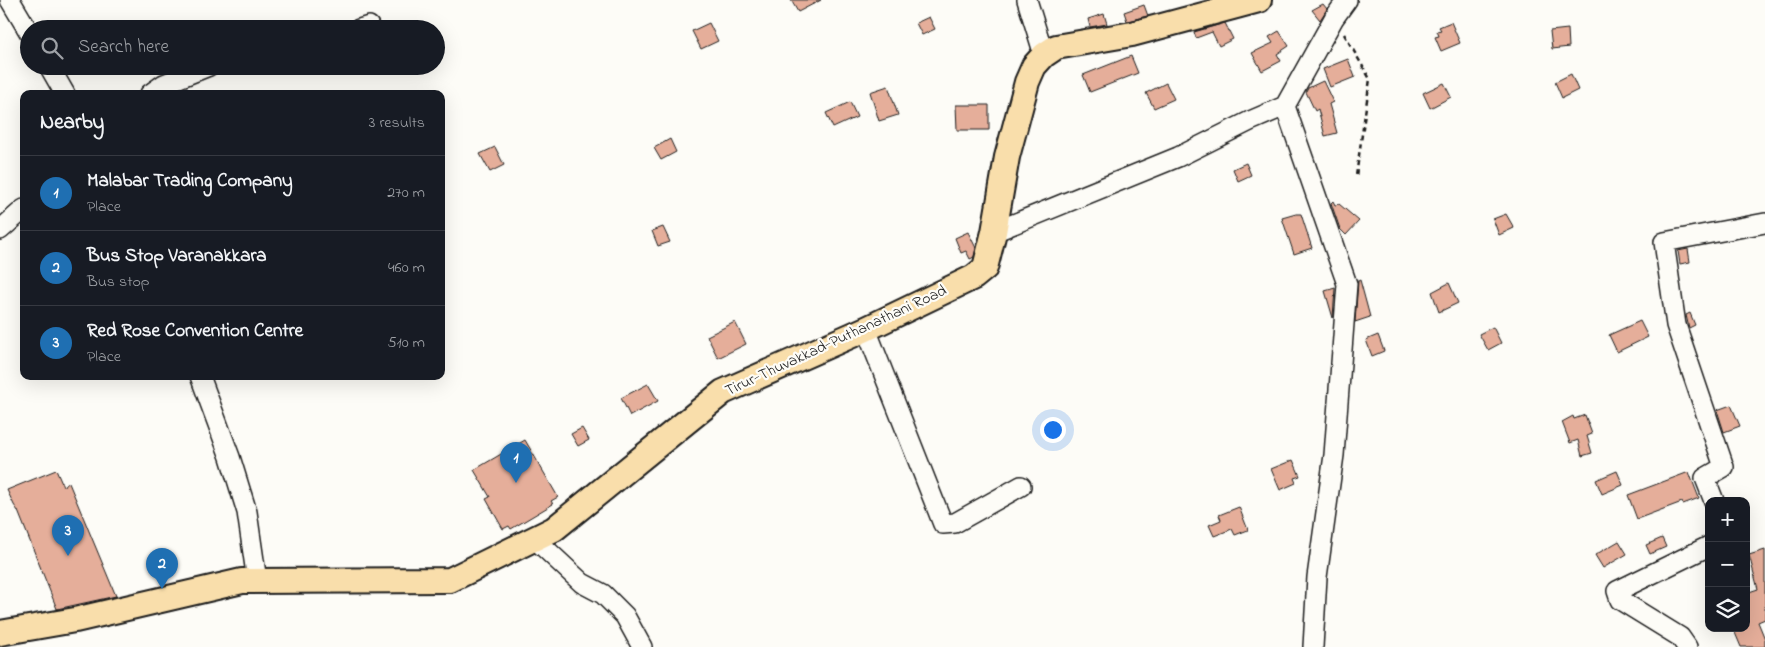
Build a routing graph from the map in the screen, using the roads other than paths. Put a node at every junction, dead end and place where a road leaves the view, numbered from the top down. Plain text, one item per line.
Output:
1 (10, 0) edge
2 (1027, 0) edge
3 (1260, 0) edge
4 (1347, 0) edge
5 (22, 20) edge
6 (1044, 55) junction
7 (54, 75) edge
8 (186, 75) edge
9 (63, 90) edge
10 (156, 90) edge
11 (1285, 106) junction
12 (20, 212) edge
13 (1765, 223) edge
14 (0, 230) edge
15 (994, 232) junction
16 (866, 329) junction
17 (201, 380) edge
18 (1021, 486) dead end
19 (1712, 497) edge
20 (535, 539) junction
21 (1705, 548) edge
22 (256, 580) junction
23 (0, 633) edge
24 (642, 647) edge
25 (1313, 647) edge
26 (1687, 647) edge

1 - 5 street
2 - 6 street
3 - 6 main road
4 - 11 street
6 - 15 main road, Tirur-Thuvakkad-Puthanathani Road
7 - 9 street
8 - 10 street
11 - 15 street
11 - 25 street
12 - 14 street
13 - 19 street
15 - 16 main road, Tirur-Thuvakkad-Puthanathani Road
16 - 18 street
16 - 20 main road, Tirur-Thuvakkad-Puthanathani Road
17 - 22 street
20 - 22 main road, Tirur-Thuvakkad-Puthanathani Road
20 - 24 street
21 - 26 street
22 - 23 main road, Tirur-Thuvakkad-Puthanathani Road

